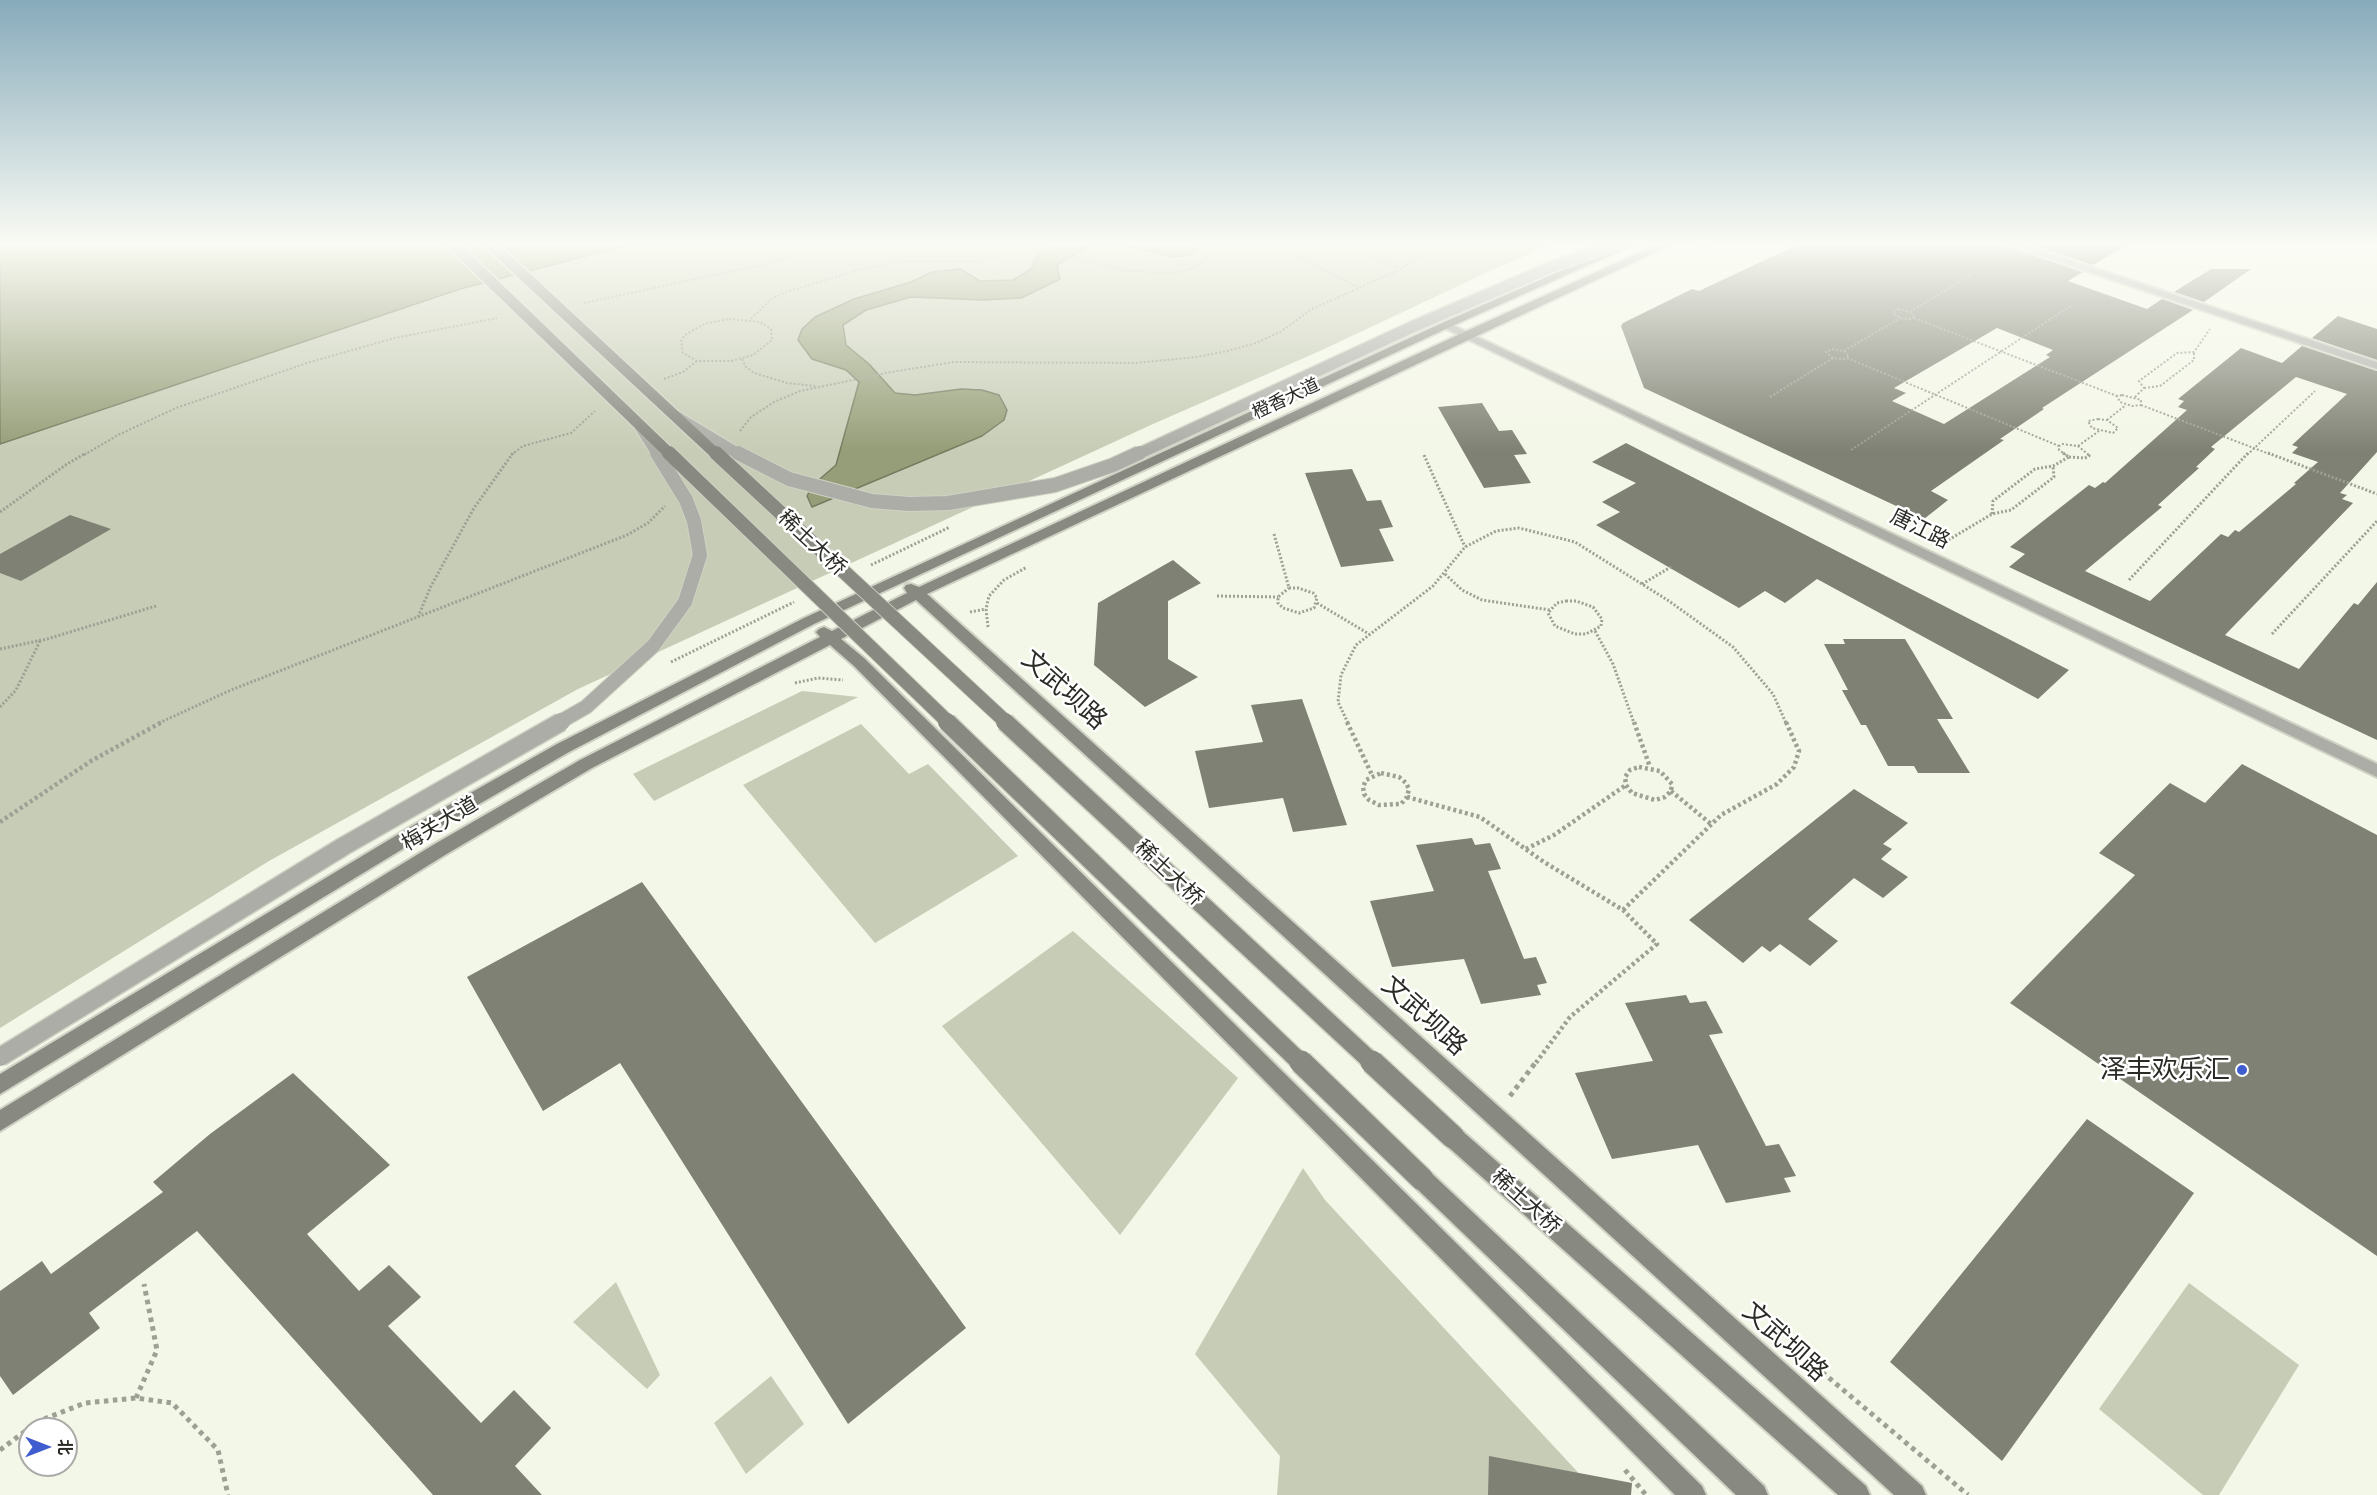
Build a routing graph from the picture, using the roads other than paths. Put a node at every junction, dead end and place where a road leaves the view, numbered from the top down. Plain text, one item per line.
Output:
1 (522, 312) edge
2 (563, 312) edge
3 (1449, 312) edge
4 (1476, 312) edge
5 (1517, 312) edge
6 (2214, 312) edge
7 (1446, 325) junction
8 (1466, 335) junction
9 (2377, 366) edge
10 (674, 415) junction
11 (640, 425) junction
12 (898, 578) junction
13 (918, 593) junction
14 (809, 621) junction
15 (830, 637) junction
16 (2377, 771) edge
17 (0, 1057) edge
18 (0, 1085) edge
19 (0, 1121) edge
20 (1693, 1495) edge
21 (1755, 1495) edge
22 (1857, 1495) edge
23 (1913, 1495) edge

1 - 11 main road, 稀土大桥, bridge
2 - 10 main road, 稀土大桥, bridge
3 - 10 street, bridge
4 - 7 main road, 橙香大道
5 - 8 main road, 橙香大道
6 - 9 street
7 - 8 street, 唐江路
7 - 12 main road, 橙香大道
8 - 13 main road, 橙香大道
8 - 16 street, 唐江路
10 - 22 main road, 稀土大桥, bridge
11 - 17 street, bridge
11 - 21 main road, 稀土大桥, bridge
12 - 13 main road, 文武坝路
12 - 14 main road, 梅关大道
13 - 15 main road, 梅关大道
13 - 23 main road, 文武坝路
14 - 15 main road
14 - 18 main road, 梅关大道
15 - 19 main road, 梅关大道
15 - 20 main road

